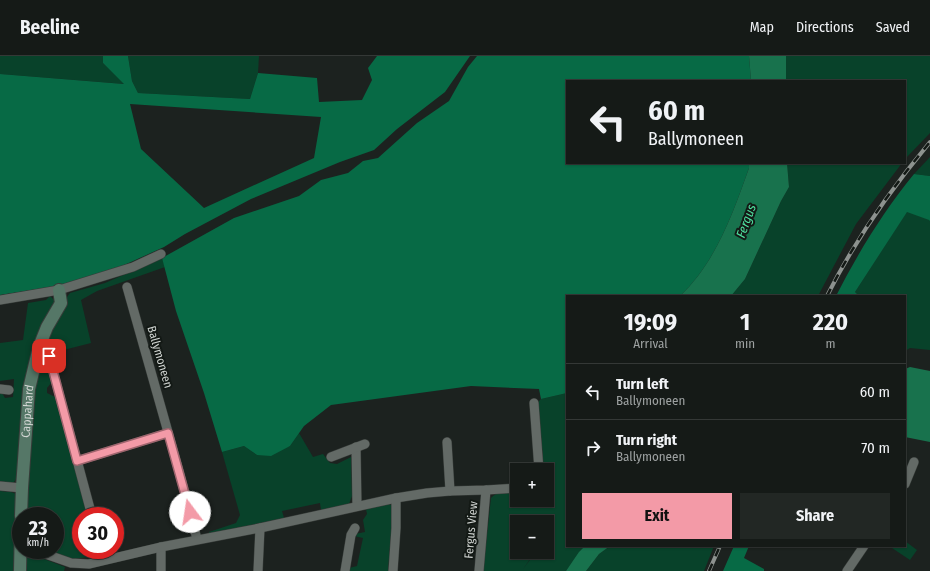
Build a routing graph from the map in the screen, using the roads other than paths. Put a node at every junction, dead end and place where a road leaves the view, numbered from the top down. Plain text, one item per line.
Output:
1 (161, 254) dead end
2 (127, 287) dead end
3 (59, 290) junction
4 (0, 300) edge
5 (49, 356) dead end
6 (534, 403) dead end
7 (168, 433) junction
8 (447, 442) dead end
9 (331, 457) dead end
10 (77, 461) junction
11 (914, 462) dead end
12 (538, 463) edge
13 (906, 482) edge
14 (0, 486) edge
15 (22, 488) junction
16 (510, 488) edge
17 (486, 490) junction
18 (450, 491) junction
19 (396, 498) junction
20 (358, 506) junction
21 (21, 507) edge
22 (90, 507) edge
23 (260, 528) junction
24 (355, 528) dead end
25 (197, 539) junction
26 (161, 547) junction
27 (863, 547) edge
28 (20, 559) edge
29 (53, 559) edge
30 (70, 567) edge
31 (20, 571) edge
32 (161, 571) edge
33 (258, 571) edge
34 (345, 571) edge
35 (393, 571) edge
36 (479, 571) edge
37 (847, 571) edge

1 - 3 street
2 - 7 street, Ballymoneen
3 - 4 street
3 - 15 main road, Cappahard
5 - 10 street
6 - 12 street
7 - 10 street
7 - 25 street, Ballymoneen
8 - 18 street
9 - 20 street
10 - 22 street
11 - 13 street
14 - 15 street
15 - 21 main road, Cappahard
16 - 17 street
17 - 18 street
17 - 36 street, Fergus View
18 - 19 street
19 - 20 street
19 - 35 street
20 - 23 street
23 - 25 street
23 - 33 street
24 - 34 street
25 - 26 street
26 - 30 street
26 - 32 street
27 - 37 street
28 - 31 main road
29 - 30 street

